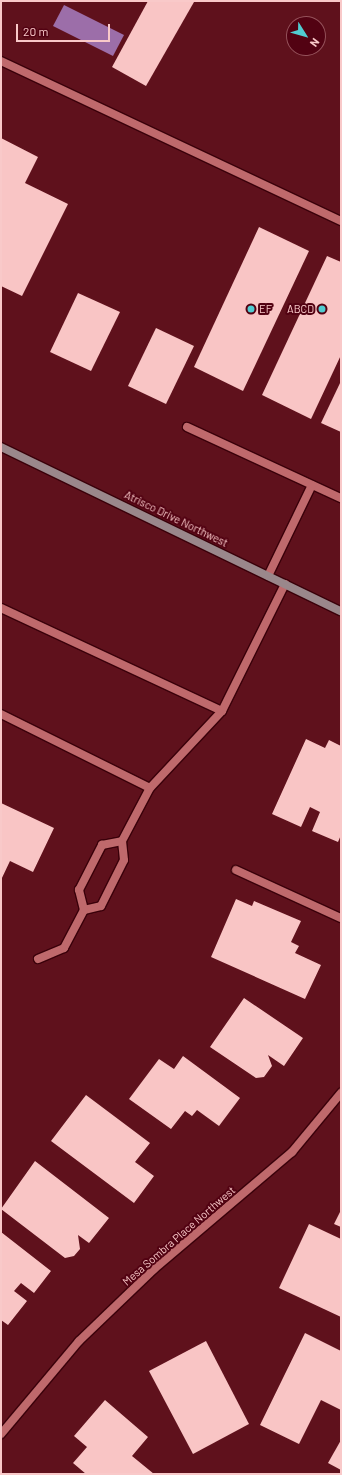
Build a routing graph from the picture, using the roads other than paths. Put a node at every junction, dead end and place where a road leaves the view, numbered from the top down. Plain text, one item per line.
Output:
1 (1, 61) edge
2 (341, 221) edge
3 (187, 427) dead end
4 (1, 447) edge
5 (312, 484) junction
6 (341, 498) edge
7 (268, 576) junction
8 (285, 584) junction
9 (1, 608) edge
10 (341, 611) edge
11 (222, 711) junction
12 (1, 714) edge
13 (150, 788) junction
14 (122, 841) junction
15 (236, 870) dead end
16 (84, 910) junction
17 (341, 918) edge
18 (38, 959) dead end
19 (341, 1093) edge
20 (1, 1434) edge

1 - 2 street
3 - 5 street
4 - 7 street, Atrisco Drive Northwest
5 - 6 street
5 - 7 street
7 - 8 street, Atrisco Drive Northwest
8 - 10 street, Atrisco Drive Northwest
8 - 11 street
9 - 11 street
11 - 13 street
12 - 13 street
13 - 14 street
14 - 16 street
14 - 16 street
15 - 17 street
16 - 18 street
19 - 20 street, Mesa Sombra Place Northwest

